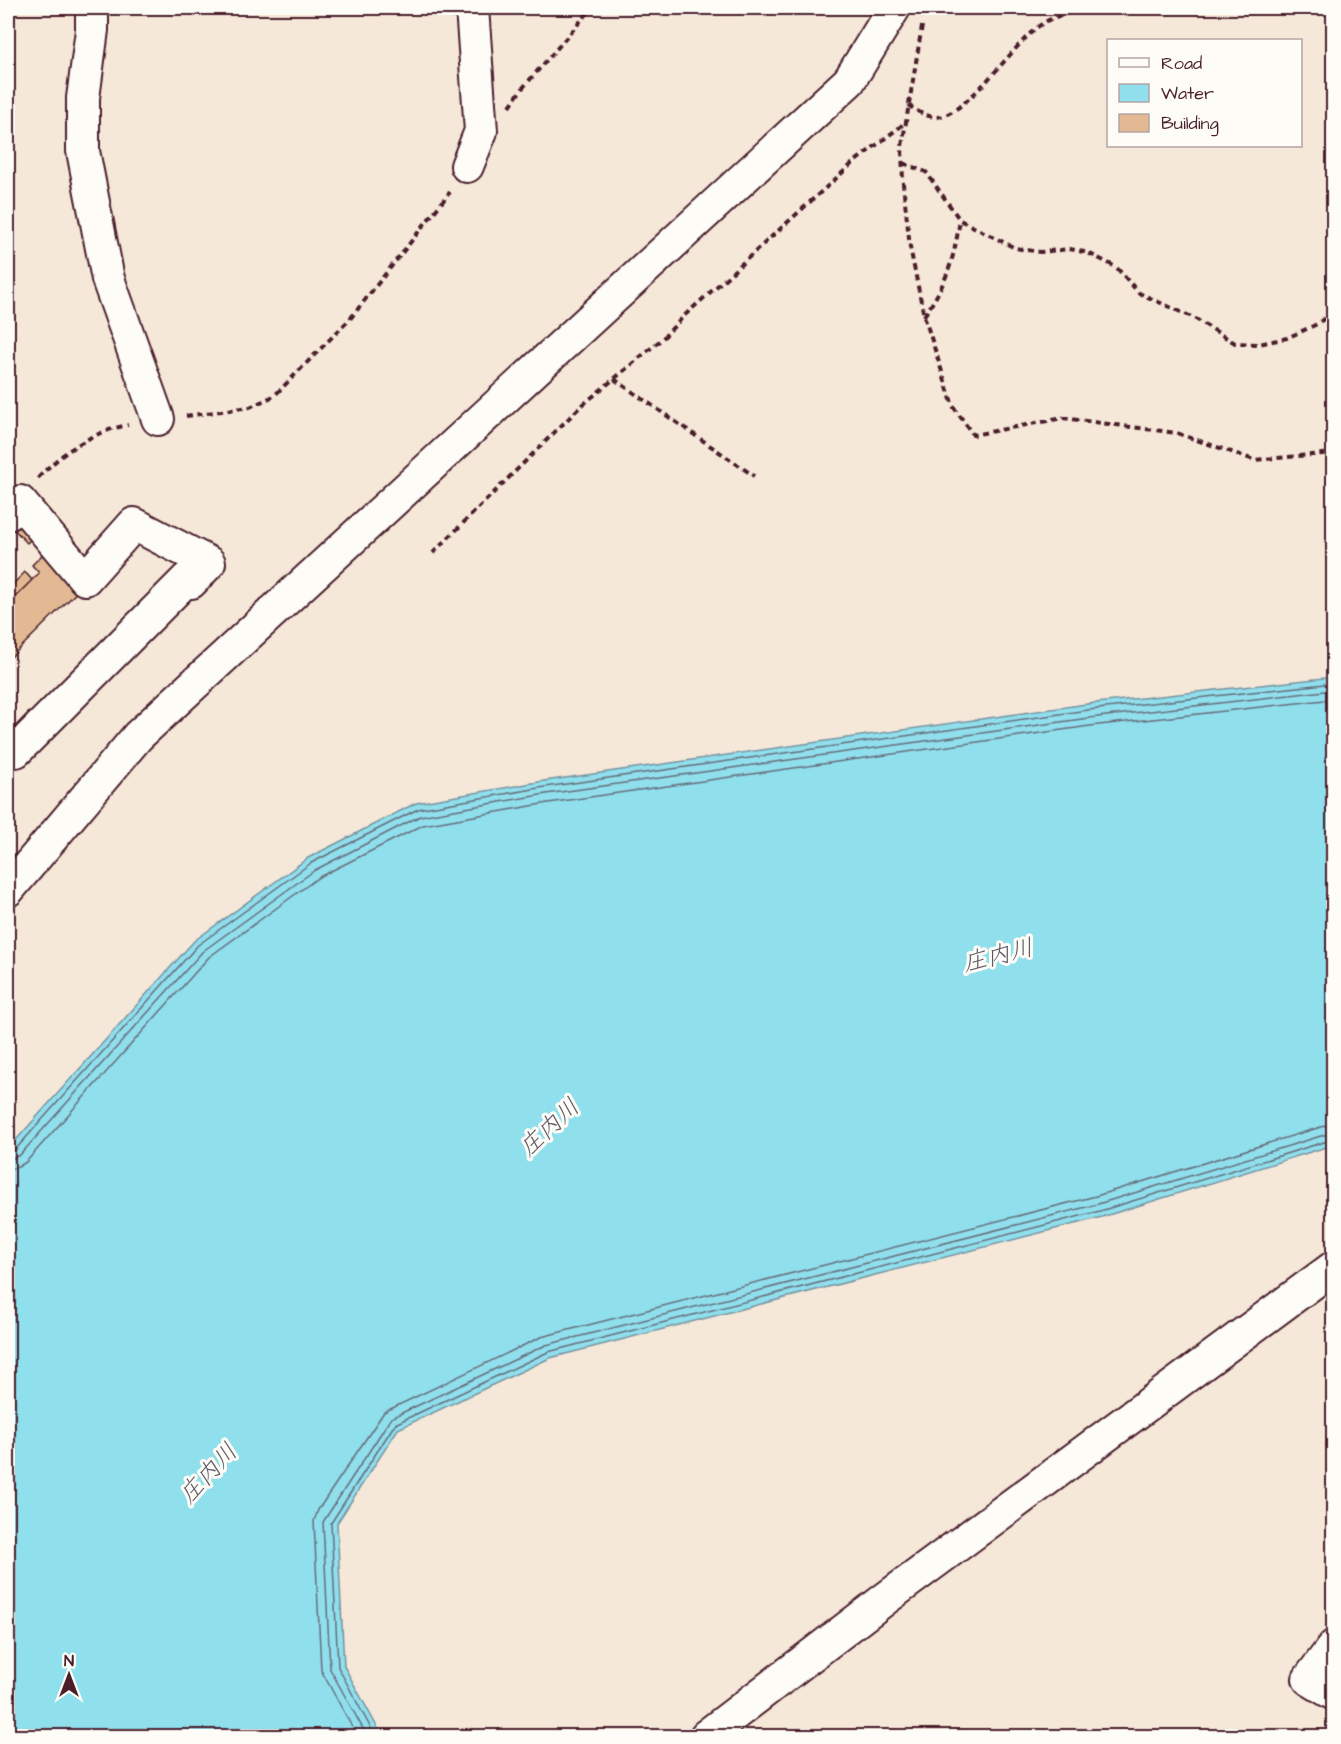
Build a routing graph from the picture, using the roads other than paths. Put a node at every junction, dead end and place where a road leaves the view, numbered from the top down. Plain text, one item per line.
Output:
1 (92, 8) edge
2 (472, 8) edge
3 (894, 8) edge
4 (467, 166) road end
5 (158, 419) road end
6 (14, 508) edge
7 (16, 752) dead end
8 (8, 890) edge
9 (1334, 1267) edge
10 (1334, 1646) edge
11 (1334, 1694) edge
12 (706, 1737) edge

1 - 5 street
2 - 4 street
3 - 8 street
6 - 7 street
9 - 12 street
10 - 11 street

